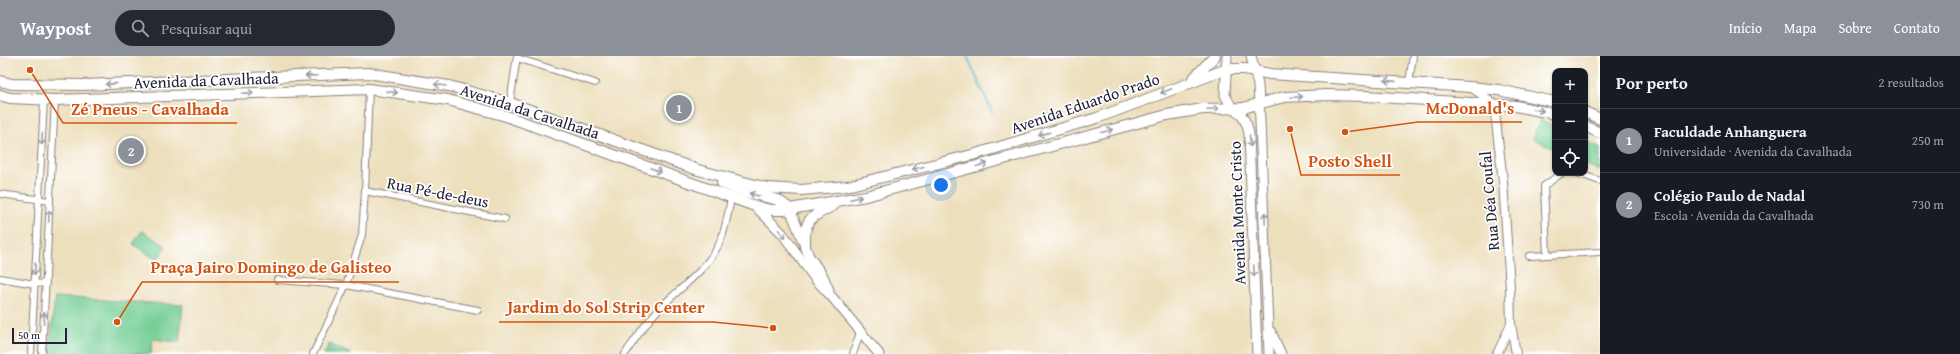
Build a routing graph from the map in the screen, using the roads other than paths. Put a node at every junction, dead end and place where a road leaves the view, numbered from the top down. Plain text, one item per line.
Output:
1 (1215, 56) edge
2 (1227, 56) edge
3 (1251, 56) edge
4 (1413, 56) edge
5 (517, 57) edge
6 (1227, 69) junction
7 (1254, 71) junction
8 (0, 81) edge
9 (1191, 81) junction
10 (1409, 82) junction
11 (595, 83) dead end
12 (1470, 87) junction
13 (369, 89) junction
14 (0, 95) edge
15 (44, 100) junction
16 (55, 100) junction
17 (1552, 101) edge
18 (510, 103) junction
19 (1258, 103) junction
20 (1492, 104) junction
21 (1232, 108) junction
22 (1552, 113) edge
23 (1588, 113) edge
24 (1600, 119) edge
25 (1588, 127) edge
26 (1600, 133) edge
27 (559, 135) junction
28 (610, 138) junction
29 (632, 161) junction
30 (680, 163) junction
31 (698, 170) junction
32 (1558, 176) edge
33 (1584, 176) edge
34 (1600, 182) edge
35 (365, 191) junction
36 (0, 194) edge
37 (731, 198) junction
38 (39, 200) junction
39 (50, 201) junction
40 (841, 202) junction
41 (755, 206) junction
42 (790, 209) junction
43 (505, 219) dead end
44 (805, 246) junction
45 (1600, 252) edge
46 (1547, 255) junction
47 (1529, 256) dead end
48 (0, 278) edge
49 (277, 280) dead end
50 (46, 283) junction
51 (35, 284) junction
52 (346, 285) junction
53 (832, 297) junction
54 (478, 310) dead end
55 (1510, 324) junction
56 (1269, 327) junction
57 (860, 332) junction
58 (31, 354) edge
59 (42, 354) edge
60 (313, 354) edge
61 (625, 354) edge
62 (853, 354) edge
63 (878, 354) edge
64 (1257, 354) edge
65 (1269, 354) edge
66 (1281, 354) edge
67 (1497, 354) edge
68 (1516, 354) edge

1 - 9 main road
2 - 6 main road, Avenida Monte Cristo
3 - 7 main road, Avenida Monte Cristo
4 - 10 street
5 - 11 street
5 - 18 street
6 - 7 main road, Avenida Eduardo Prado
6 - 9 main road, Avenida Eduardo Prado
6 - 21 main road, Avenida Monte Cristo
10 -> 7 main road, Avenida Eduardo Prado
7 - 19 main road, Avenida Monte Cristo
18 -> 8 main road, Avenida da Cavalhada
9 -> 31 main road, Avenida Eduardo Prado
10 - 12 main road, Avenida Eduardo Prado
12 - 17 main road, Avenida Eduardo Prado
12 - 20 street
16 -> 13 main road, Avenida da Cavalhada
13 -> 27 main road, Avenida da Cavalhada
13 - 35 street
14 - 15 main road, Avenida da Cavalhada
15 - 16 main road, Avenida da Cavalhada
15 -> 38 street
16 - 39 street
18 - 28 main road, Avenida da Cavalhada
19 -> 20 main road, Avenida Eduardo Prado
19 - 21 main road, Avenida Eduardo Prado
56 -> 19 main road, Avenida Monte Cristo
20 -> 22 main road, Avenida Eduardo Prado
20 - 55 street, Rua Déa Coufal
40 -> 21 main road, Avenida Eduardo Prado
21 -> 64 main road, Avenida Monte Cristo
23 - 24 main road
25 - 26 main road
27 - 28 main road
27 - 29 main road, Avenida da Cavalhada
28 - 30 main road, Avenida da Cavalhada
29 - 30 main road
29 -> 37 main road, Avenida da Cavalhada
30 - 31 main road, Avenida da Cavalhada
42 -> 31 main road
32 - 46 street
33 - 34 street
35 - 43 street, Rua Pé-de-deus
35 - 52 street
36 - 38 street
37 - 41 main road, Avenida da Cavalhada
37 - 61 street
38 - 39 street
38 -> 51 street
50 -> 39 street
40 - 42 main road, Avenida Eduardo Prado
40 - 44 main road
41 - 42 main road, Avenida Eduardo Prado
41 -> 53 main road, Avenida da Cavalhada
42 - 44 main road, Avenida da Cavalhada
44 - 53 main road, Avenida da Cavalhada
45 - 46 street
46 - 47 street
48 - 51 street
49 - 52 street
50 - 51 street
59 -> 50 street
51 - 58 street
52 - 54 street
52 - 60 street
53 - 57 main road, Avenida da Cavalhada
55 - 67 street, Rua Déa Coufal
55 - 68 street, Rua Déa Coufal
56 - 65 main road, Avenida Monte Cristo
56 - 66 main road
57 - 62 street
57 - 63 main road, Avenida da Cavalhada

